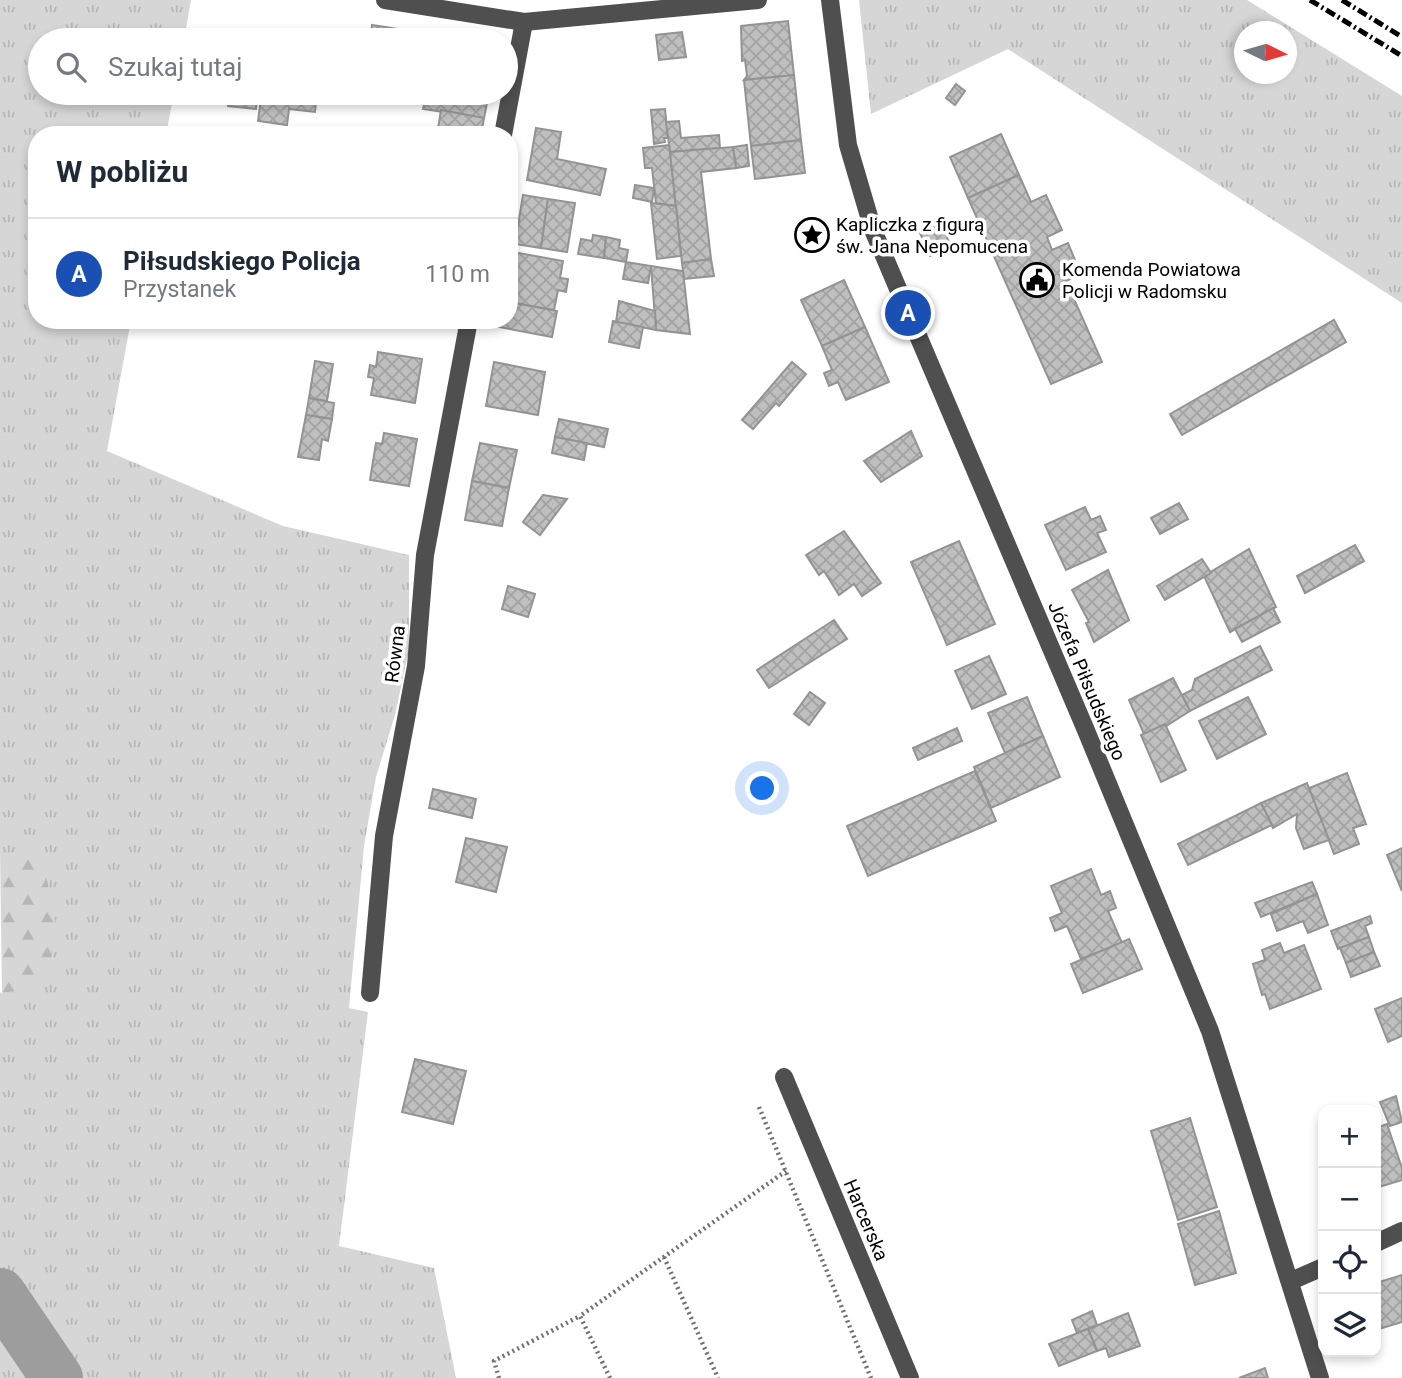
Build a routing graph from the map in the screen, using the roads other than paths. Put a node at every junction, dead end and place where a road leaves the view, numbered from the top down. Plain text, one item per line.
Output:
1 (385, 0) edge
2 (758, 0) edge
3 (830, 0) edge
4 (524, 22) junction
5 (518, 54) edge
6 (509, 105) edge
7 (505, 126) edge
8 (466, 329) edge
9 (370, 993) dead end
10 (783, 1077) dead end
11 (1402, 1231) edge
12 (1381, 1241) edge
13 (1318, 1269) edge
14 (1291, 1281) junction
15 (910, 1378) edge
16 (1320, 1378) edge

1 - 4 street
2 - 4 street
3 - 14 street, Józefa Piłsudskiego
4 - 5 street
6 - 7 street
8 - 9 street, Równa
10 - 15 street, Harcerska
11 - 12 street
13 - 14 street
14 - 16 street, Józefa Piłsudskiego

